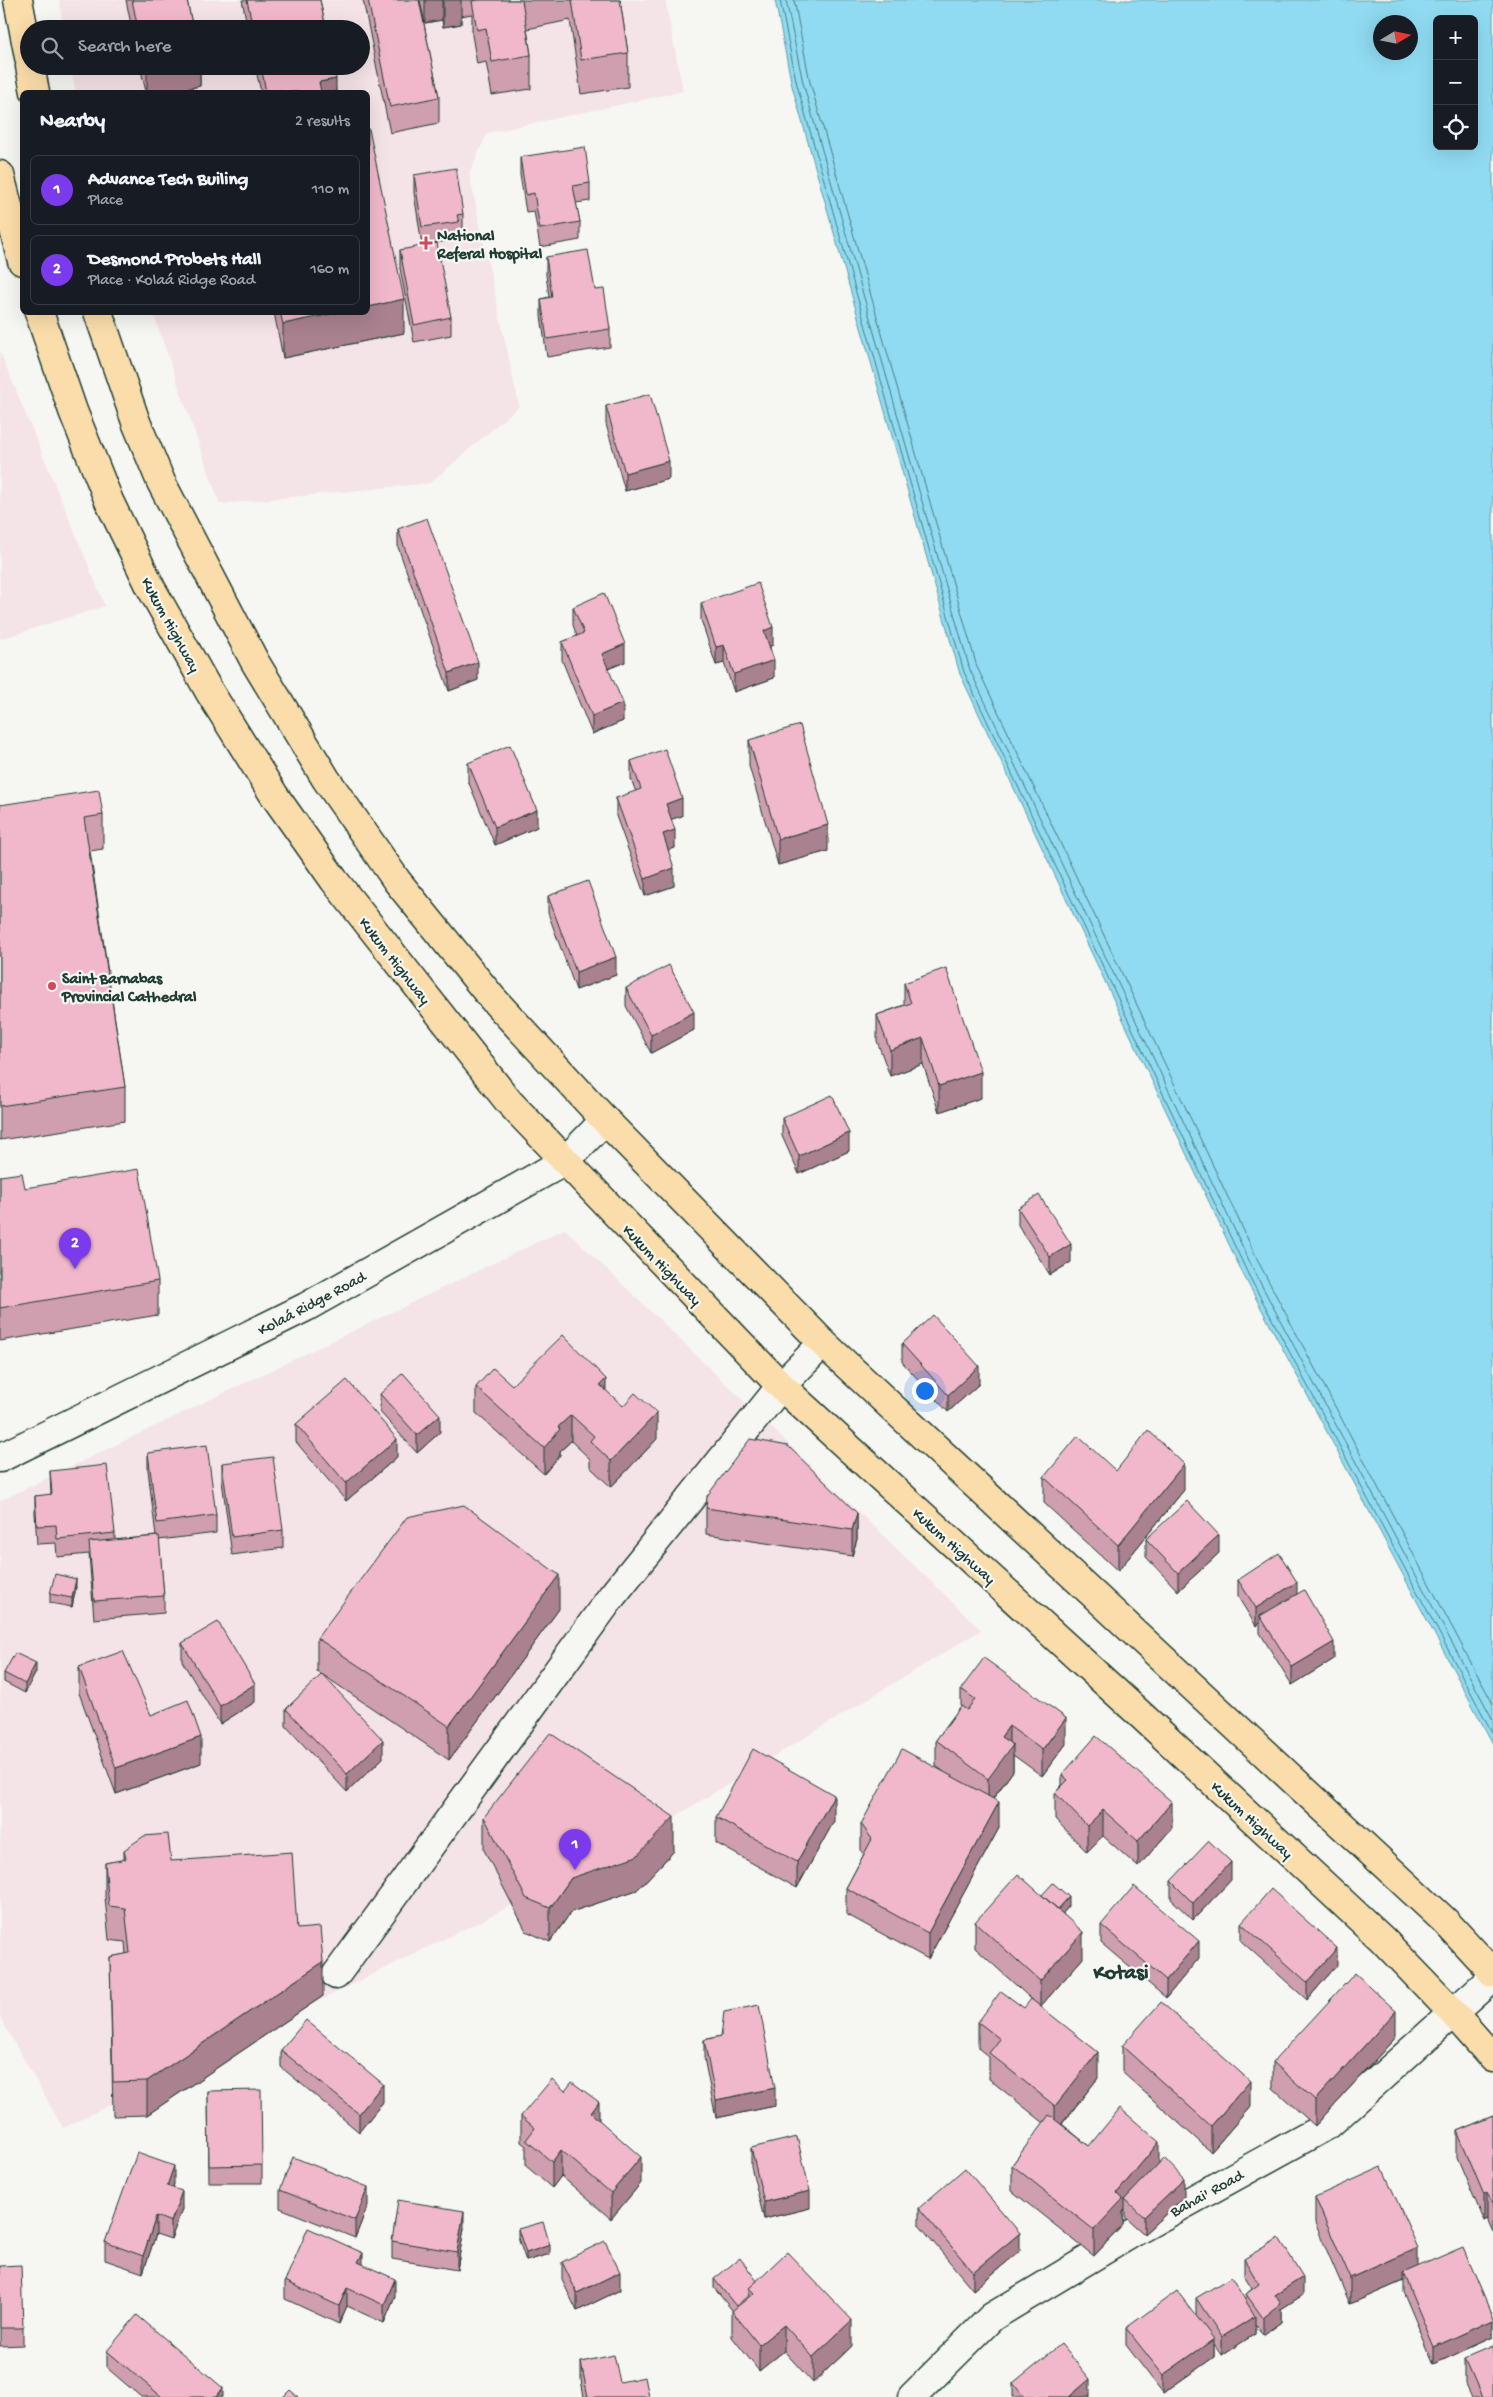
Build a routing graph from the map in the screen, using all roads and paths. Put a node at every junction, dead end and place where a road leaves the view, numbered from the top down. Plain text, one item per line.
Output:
1 (18, 0) edge
2 (22, 20) edge
3 (32, 75) edge
4 (35, 90) edge
5 (0, 175) edge
6 (20, 253) edge
7 (40, 315) edge
8 (99, 315) edge
9 (605, 1120) junction
10 (564, 1161) junction
11 (823, 1343) junction
12 (781, 1386) junction
13 (0, 1458) edge
14 (336, 1975) dead end
15 (1493, 1975) edge
16 (1454, 2014) junction
17 (1493, 2058) edge
18 (912, 2397) edge

1 - 2 main road
3 - 4 main road
5 - 6 main road
7 - 10 main road, Kukum Highway
8 - 9 main road
9 - 10 street, Kolaá Ridge Road
9 - 11 main road
10 - 12 main road, Kukum Highway
10 - 13 street, Kolaá Ridge Road
11 - 12 street
11 - 15 main road
12 - 14 street
12 - 16 main road, Kukum Highway
15 - 16 street, Bahai' Road
16 - 17 main road, Kukum Highway
16 - 18 street, Bahai' Road

